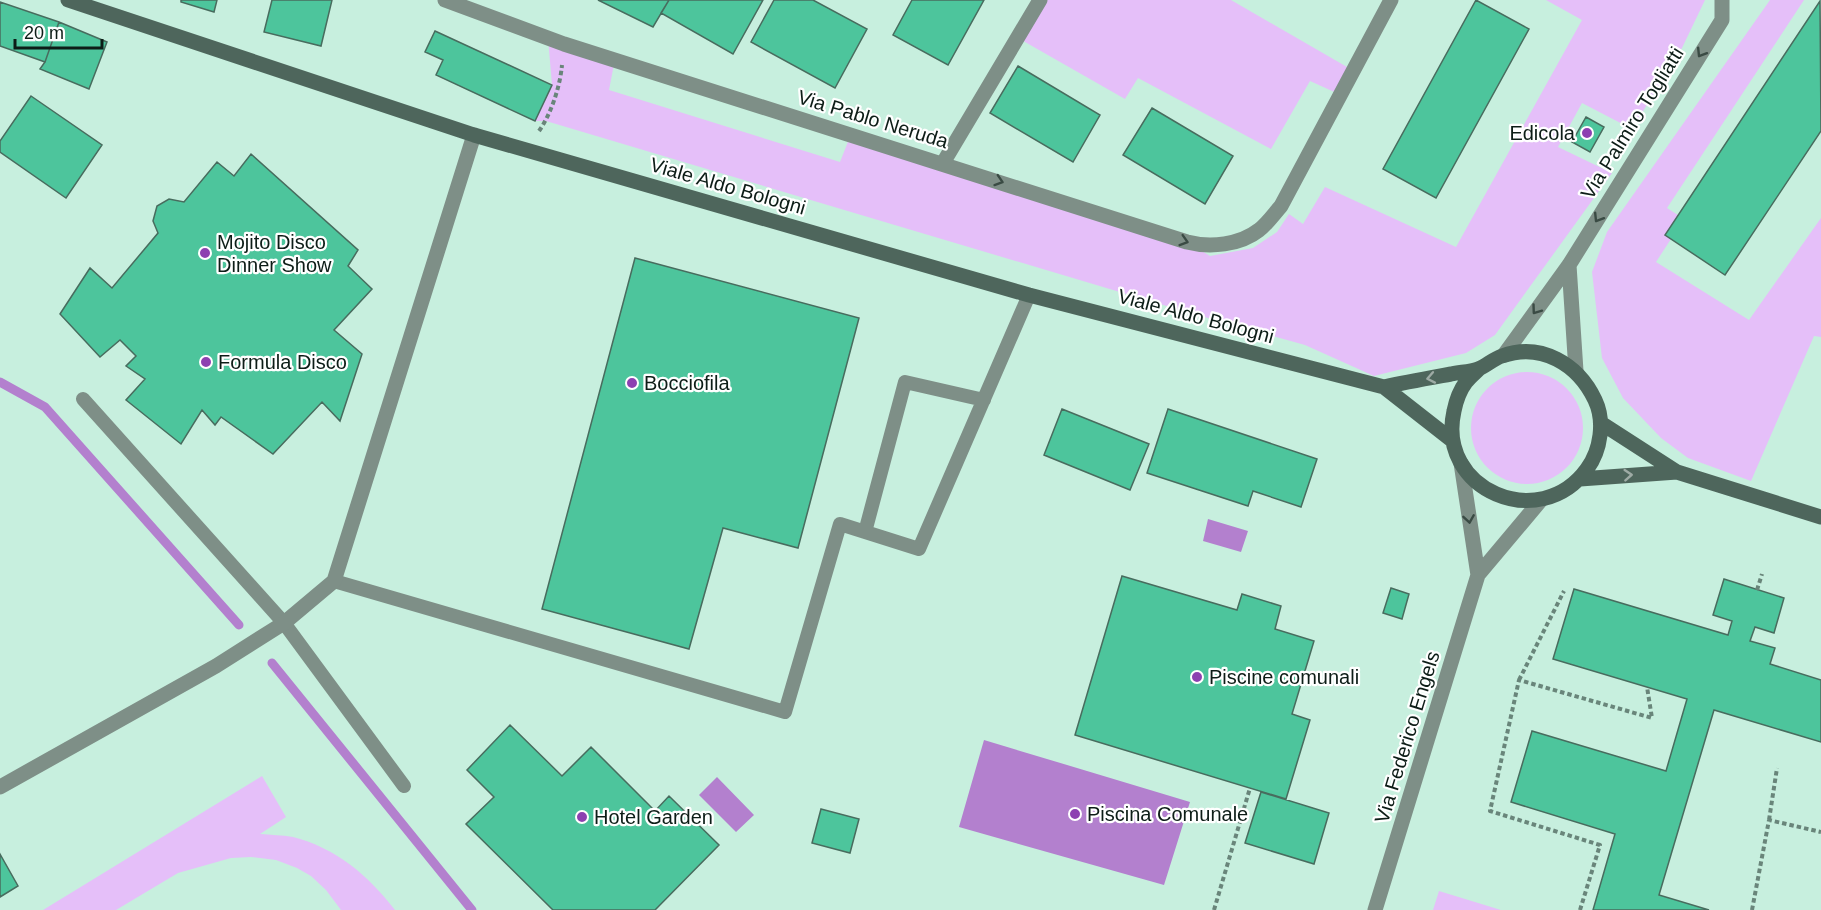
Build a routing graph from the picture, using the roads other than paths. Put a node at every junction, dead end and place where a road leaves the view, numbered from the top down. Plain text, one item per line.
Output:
1 (68, 0) edge
2 (445, 0) edge
3 (1040, 0) edge
4 (1391, 0) edge
5 (1722, 0) edge
6 (1727, 0) edge
7 (1722, 20) junction
8 (474, 135) junction
9 (943, 163) junction
10 (1569, 265) junction
11 (1029, 295) junction
12 (1504, 355) junction
13 (1479, 369) junction
14 (1576, 371) junction
15 (1384, 387) junction
16 (82, 399) dead end
17 (984, 400) junction
18 (1601, 423) junction
19 (1453, 441) junction
20 (1461, 463) junction
21 (1677, 472) junction
22 (1580, 479) junction
23 (1541, 500) junction
24 (1821, 517) edge
25 (865, 532) junction
26 (1478, 575) junction
27 (334, 581) junction
28 (284, 623) junction
29 (404, 786) dead end
30 (0, 787) edge
31 (1376, 910) edge

1 - 8 main road, Viale Aldo Bologni
2 - 9 street, Via Pablo Neruda
3 - 9 street
9 -> 4 street, Via Pablo Neruda
5 - 7 street
6 - 7 street
7 -> 10 street, Via Palmiro Togliatti
8 - 11 main road, Viale Aldo Bologni
8 - 27 street
10 -> 12 street, Via Palmiro Togliatti
10 - 14 street
11 - 15 main road, Viale Aldo Bologni
11 - 17 lane
12 - 13 main road, Viale Aldo Bologni
12 - 14 main road
13 -> 15 main road, Viale Aldo Bologni
13 - 19 main road
14 - 18 main road
15 - 19 main road, Viale Aldo Bologni
16 - 28 lane
17 - 25 lane
17 - 25 lane
18 - 21 main road
18 - 22 main road
19 - 20 main road
20 - 23 main road
20 -> 26 street, Via Federico Engels
22 -> 21 main road
21 - 24 main road
22 - 23 main road
23 - 26 street, Via Federico Engels
25 - 27 lane
26 - 31 street, Via Federico Engels
27 - 28 street
28 - 29 lane
28 - 30 street

